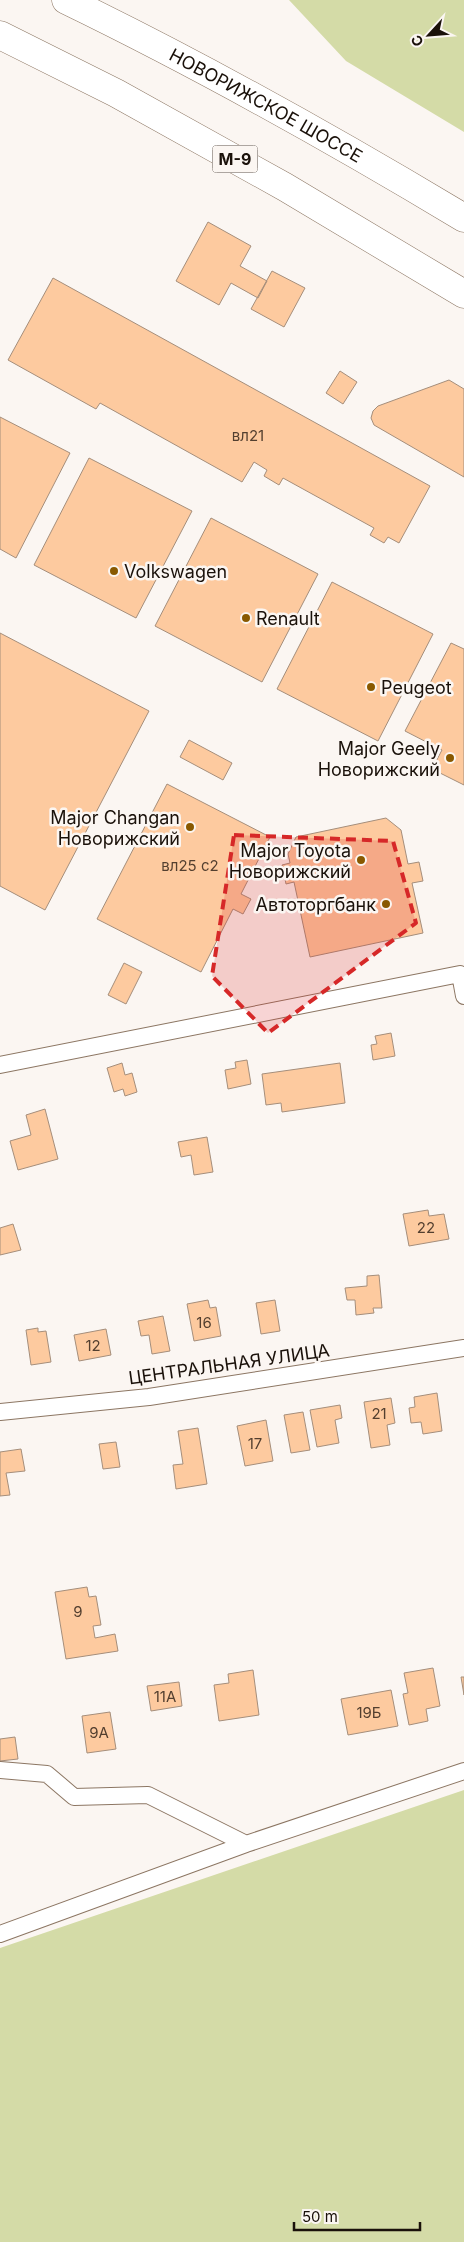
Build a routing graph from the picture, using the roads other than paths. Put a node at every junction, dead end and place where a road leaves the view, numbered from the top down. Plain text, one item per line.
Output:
1 (66, 0) edge
2 (0, 35) edge
3 (464, 218) edge
4 (464, 294) edge
5 (464, 996) edge
6 (0, 1065) edge
7 (464, 1348) edge
8 (0, 1412) edge
9 (0, 1770) edge
10 (464, 1772) edge
11 (246, 1844) junction
12 (0, 1934) edge

1 - 3 highway, НОВОРИЖСКОЕ ШОССЕ
2 - 4 highway, М-9
5 - 6 street
7 - 8 street, ЦЕНТРАЛЬНАЯ УЛИЦА
9 - 11 street
10 - 11 street
11 - 12 street

